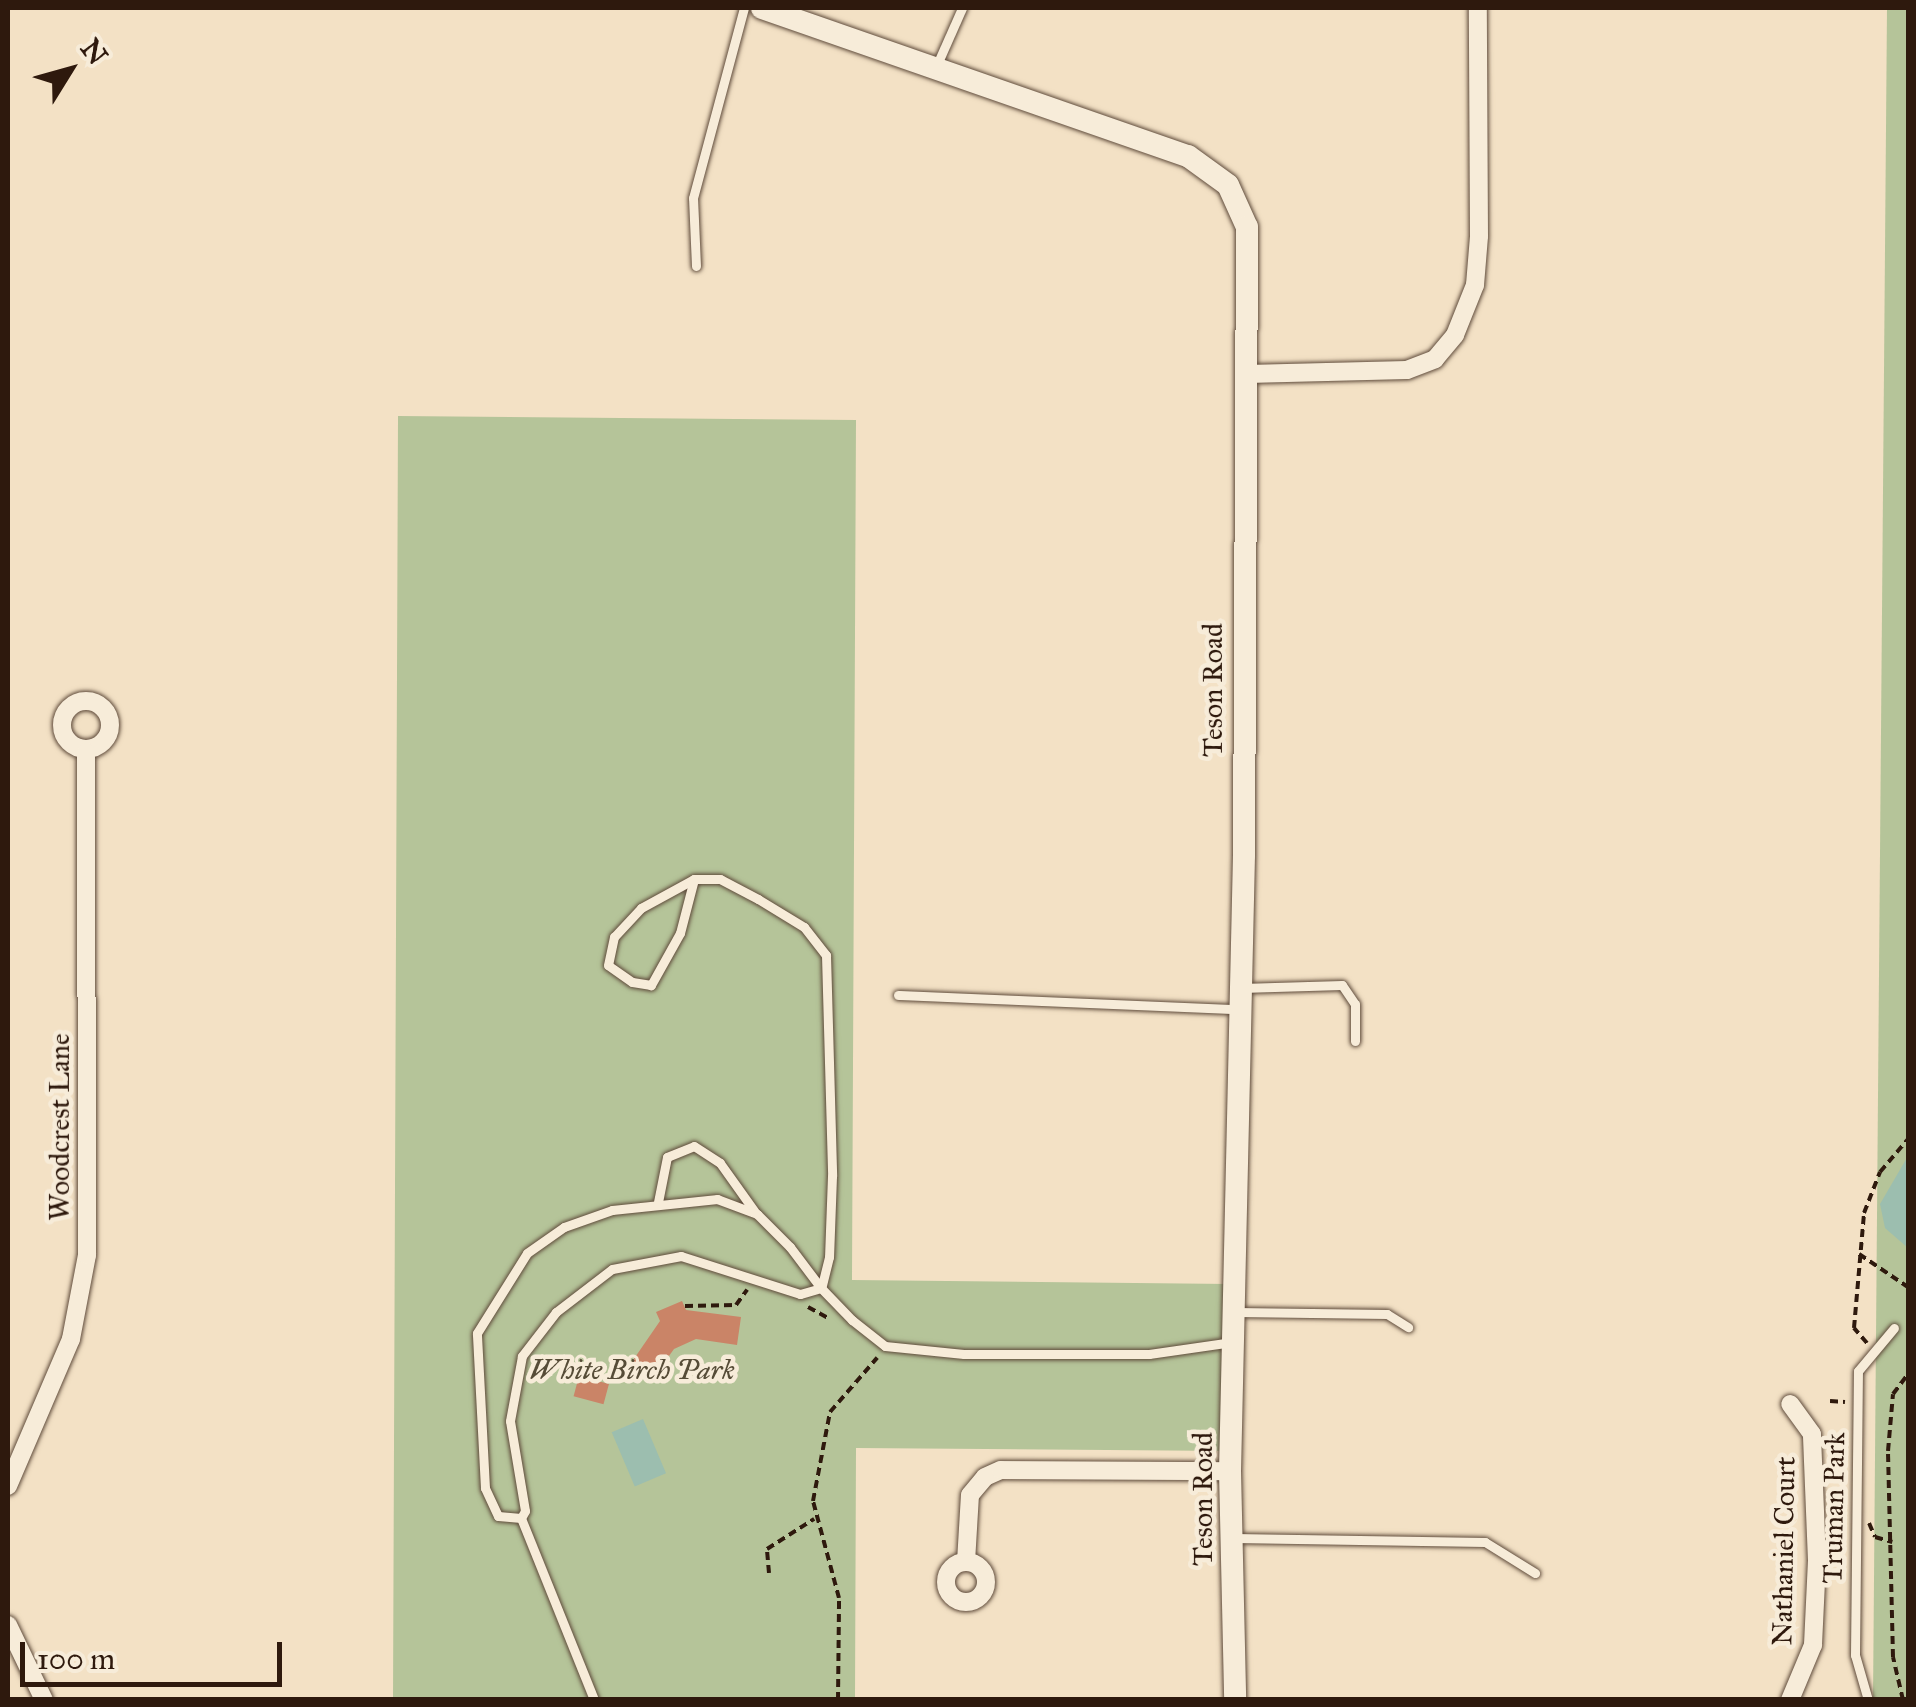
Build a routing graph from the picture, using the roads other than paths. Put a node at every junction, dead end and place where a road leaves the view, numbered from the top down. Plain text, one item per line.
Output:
1 (744, 8) edge
2 (762, 8) edge
3 (962, 8) edge
4 (1478, 8) edge
5 (935, 69) junction
6 (696, 266) dead end
7 (1247, 374) junction
8 (86, 752) dead end
9 (694, 879) junction
10 (898, 994) dead end
11 (1239, 999) junction
12 (1355, 1041) dead end
13 (658, 1202) junction
14 (756, 1214) junction
15 (820, 1288) junction
16 (1236, 1312) junction
17 (1408, 1327) dead end
18 (1894, 1328) dead end
19 (1235, 1342) junction
20 (1790, 1404) dead end
21 (1230, 1471) junction
22 (8, 1486) edge
23 (521, 1518) junction
24 (1232, 1538) junction
25 (966, 1562) dead end
26 (1535, 1573) dead end
27 (8, 1625) edge
28 (44, 1700) edge
29 (594, 1700) edge
30 (1235, 1700) edge
31 (1790, 1700) edge
32 (1868, 1700) edge

1 - 6 lane
2 - 5 street, Teson Road
3 - 5 lane
4 - 7 street
5 - 7 street, Teson Road
7 - 11 street, Teson Road
8 - 22 street, Woodcrest Lane
9 - 9 lane
9 - 15 lane
10 - 11 lane
11 - 12 lane
11 - 16 street, Teson Road
13 - 14 lane
13 - 14 lane
13 - 23 lane
14 - 15 lane
15 - 19 lane
15 - 23 lane
16 - 17 lane
16 - 19 street, Teson Road
18 - 32 lane, Truman Park
19 - 21 street, Teson Road
20 - 31 street, Nathaniel Court
21 - 24 street, Teson Road
21 - 25 street
23 - 29 lane
24 - 26 lane
24 - 30 street, Teson Road
27 - 28 street

